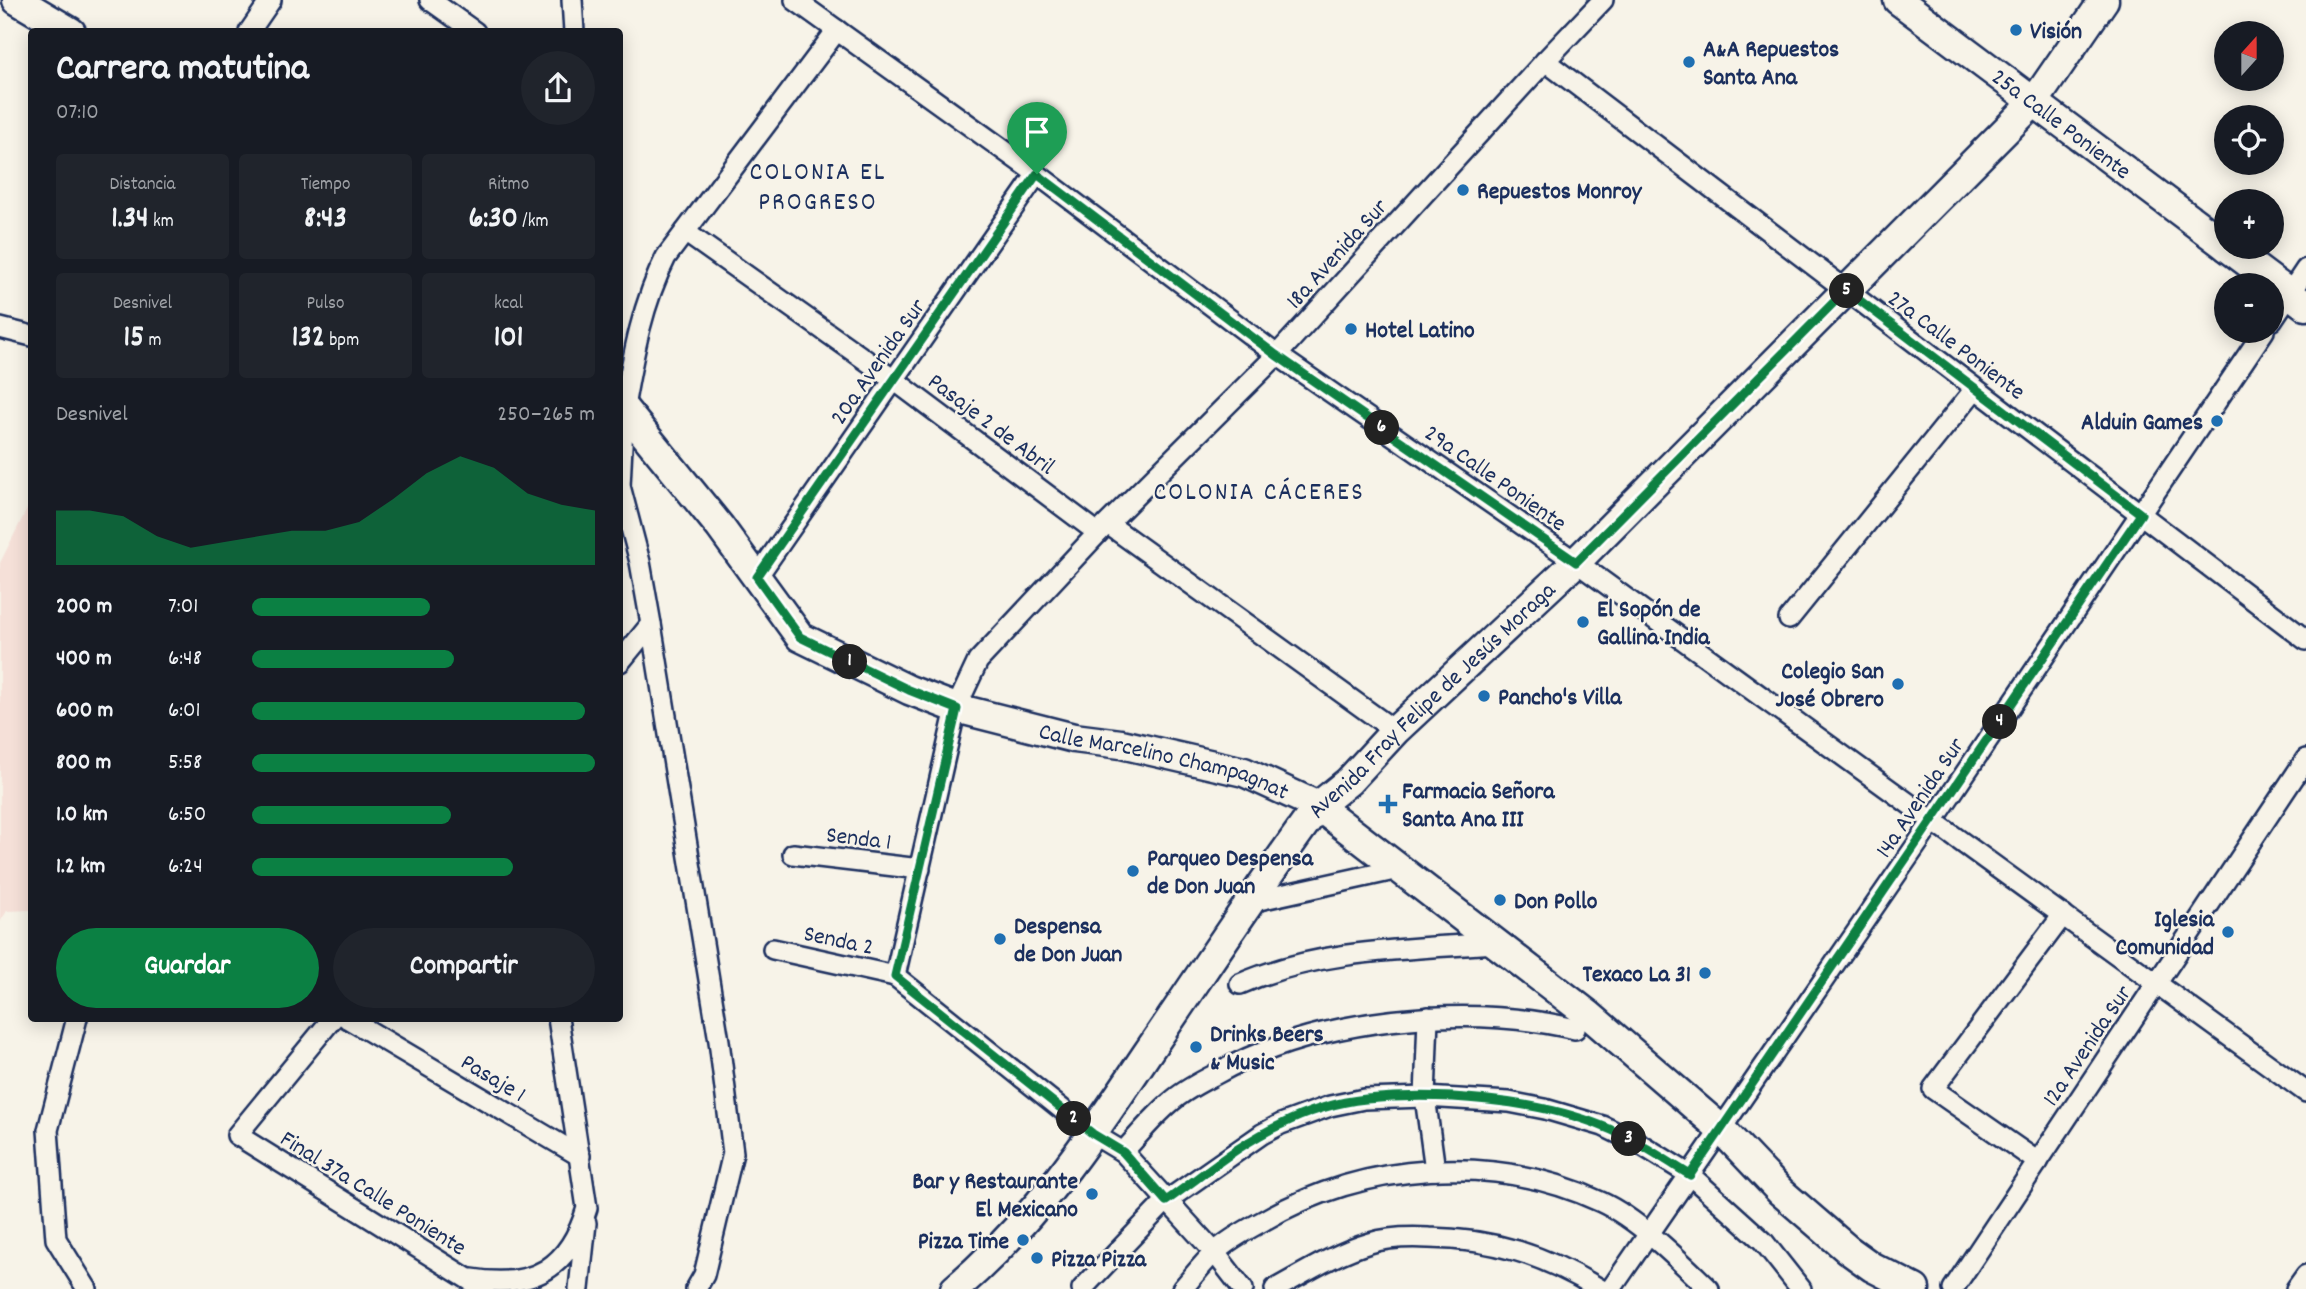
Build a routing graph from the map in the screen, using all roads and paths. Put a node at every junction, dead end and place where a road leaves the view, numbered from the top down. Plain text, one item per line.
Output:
1 (17, 0) edge
2 (271, 0) edge
3 (430, 0) edge
4 (572, 0) edge
5 (795, 0) edge
6 (1603, 0) edge
7 (1898, 0) edge
8 (2104, 0) edge
9 (64, 28) edge
10 (252, 28) edge
11 (469, 28) edge
12 (574, 28) edge
13 (837, 30) junction
14 (1545, 61) junction
15 (2034, 102) junction
16 (1037, 174) junction
17 (685, 232) junction
18 (2214, 237) edge
19 (2243, 259) edge
20 (2306, 269) edge
21 (1846, 290) junction
22 (2298, 300) edge
23 (2284, 311) edge
24 (0, 328) edge
25 (28, 336) edge
26 (2256, 343) edge
27 (1276, 355) junction
28 (894, 380) junction
29 (1975, 388) junction
30 (623, 401) edge
31 (623, 406) edge
32 (623, 497) edge
33 (2141, 514) junction
34 (1103, 529) junction
35 (1576, 562) junction
36 (757, 577) junction
37 (1789, 618) dead end
38 (651, 624) junction
39 (2306, 639) edge
40 (623, 658) edge
41 (957, 709) junction
42 (1395, 731) junction
43 (2306, 759) edge
44 (1318, 806) junction
45 (1933, 821) junction
46 (793, 853) dead end
47 (919, 869) junction
48 (1399, 869) junction
49 (1250, 902) junction
50 (2063, 915) junction
51 (1496, 943) junction
52 (773, 949) dead end
53 (895, 976) junction
54 (2157, 983) junction
55 (1240, 984) dead end
56 (1428, 1017) junction
57 (76, 1022) edge
58 (330, 1022) edge
59 (354, 1022) edge
60 (559, 1022) edge
61 (1575, 1029) dead end
62 (2306, 1092) edge
63 (1425, 1097) junction
64 (1721, 1129) junction
65 (1093, 1134) junction
66 (1123, 1152) junction
67 (580, 1156) junction
68 (2038, 1162) junction
69 (1435, 1170) junction
70 (1690, 1175) junction
71 (1166, 1201) junction
72 (587, 1208) junction
73 (1649, 1233) junction
74 (1214, 1253) junction
75 (455, 1271) junction
76 (2306, 1275) edge
77 (1906, 1287) edge
78 (87, 1289) edge
79 (484, 1289) edge
80 (579, 1289) edge
81 (696, 1289) edge
82 (955, 1289) edge
83 (1083, 1289) edge
84 (1182, 1289) edge
85 (1243, 1289) edge
86 (1275, 1289) edge
87 (1600, 1289) edge
88 (1611, 1289) edge
89 (1709, 1289) edge
90 (1801, 1289) edge
91 (1953, 1289) edge
92 (2296, 1289) edge

1 - 9 street
2 - 10 street
3 - 11 street
4 - 12 street
5 - 13 street, 29a Calle Poniente
6 - 14 street, 18a Avenida Sur
7 - 15 street, 25a Calle Poniente
8 - 15 street, Avenida Fray Felipe de Jesús Moraga
13 - 16 street, 29a Calle Poniente
13 - 17 street
14 - 21 street, 27a Calle Poniente
14 - 27 street, 18a Avenida Sur
15 - 18 street, 25a Calle Poniente
15 - 21 street, Avenida Fray Felipe de Jesús Moraga
16 - 27 street, 29a Calle Poniente
16 - 28 street, 20a Avenida Sur
17 - 28 street, Pasaje 2 de Abril
17 - 30 street
19 - 22 street, 25a Calle Poniente
20 - 22 street
21 - 29 street, 27a Calle Poniente
21 - 35 street, Avenida Fray Felipe de Jesús Moraga
22 - 23 street
24 - 25 street
26 - 33 street, 14a Avenida Sur
27 - 34 street, 18a Avenida Sur
27 - 35 street, 29a Calle Poniente
28 - 34 street, Pasaje 2 de Abril
28 - 36 street, 20a Avenida Sur
29 - 33 street, 27a Calle Poniente
29 - 37 street
31 - 36 street, Calle Marcelino Champagnat
32 - 38 street
33 - 39 street, 27a Calle Poniente
33 - 45 street, 14a Avenida Sur
34 - 41 street, 18a Avenida Sur
34 - 42 street, Pasaje 2 de Abril
35 - 42 street, Avenida Fray Felipe de Jesús Moraga
35 - 45 street, 29a Calle Poniente
36 - 41 street, Calle Marcelino Champagnat
38 - 40 street
38 - 81 street
41 - 44 street, Calle Marcelino Champagnat
41 - 47 street, 18a Avenida Sur
42 - 44 street, Avenida Fray Felipe de Jesús Moraga
43 - 54 street, 12a Avenida Sur
44 - 48 street, Calle Marcelino Champagnat
44 - 49 street, Avenida Fray Felipe de Jesús Moraga
45 - 50 street, 29a Calle Poniente
45 - 64 street, 14a Avenida Sur
46 - 47 street, Senda 1
47 - 53 street, 18a Avenida Sur
48 - 49 street
48 - 51 street, Calle Marcelino Champagnat
49 - 65 street, Avenida Fray Felipe de Jesús Moraga
50 - 54 street, 29a Calle Poniente
50 - 68 street
51 - 55 street
51 - 64 street, Calle Marcelino Champagnat
52 - 53 street, Senda 2
53 - 65 street
54 - 62 street, 29a Calle Poniente
54 - 68 street, 12a Avenida Sur
56 - 61 street
56 - 63 street
56 - 66 street
57 - 78 street
58 - 75 street, Final 37a Calle Poniente
59 - 67 street, Pasaje 1
60 - 67 street
63 - 69 street
63 - 70 street
63 - 71 street
64 - 70 street, 14a Avenida Sur
64 - 77 street, Calle Marcelino Champagnat
65 - 66 street
65 - 82 street, Avenida Fray Felipe de Jesús Moraga
66 - 71 street
67 - 72 street
68 - 91 street, 12a Avenida Sur
69 - 73 street
69 - 74 street
70 - 73 street, 14a Avenida Sur
70 - 90 street
71 - 74 street
71 - 83 street
72 - 75 street
72 - 80 street
73 - 88 street, 14a Avenida Sur
73 - 89 street
74 - 84 street
74 - 85 street
75 - 79 street, Final 37a Calle Poniente
76 - 92 street
86 - 87 street

